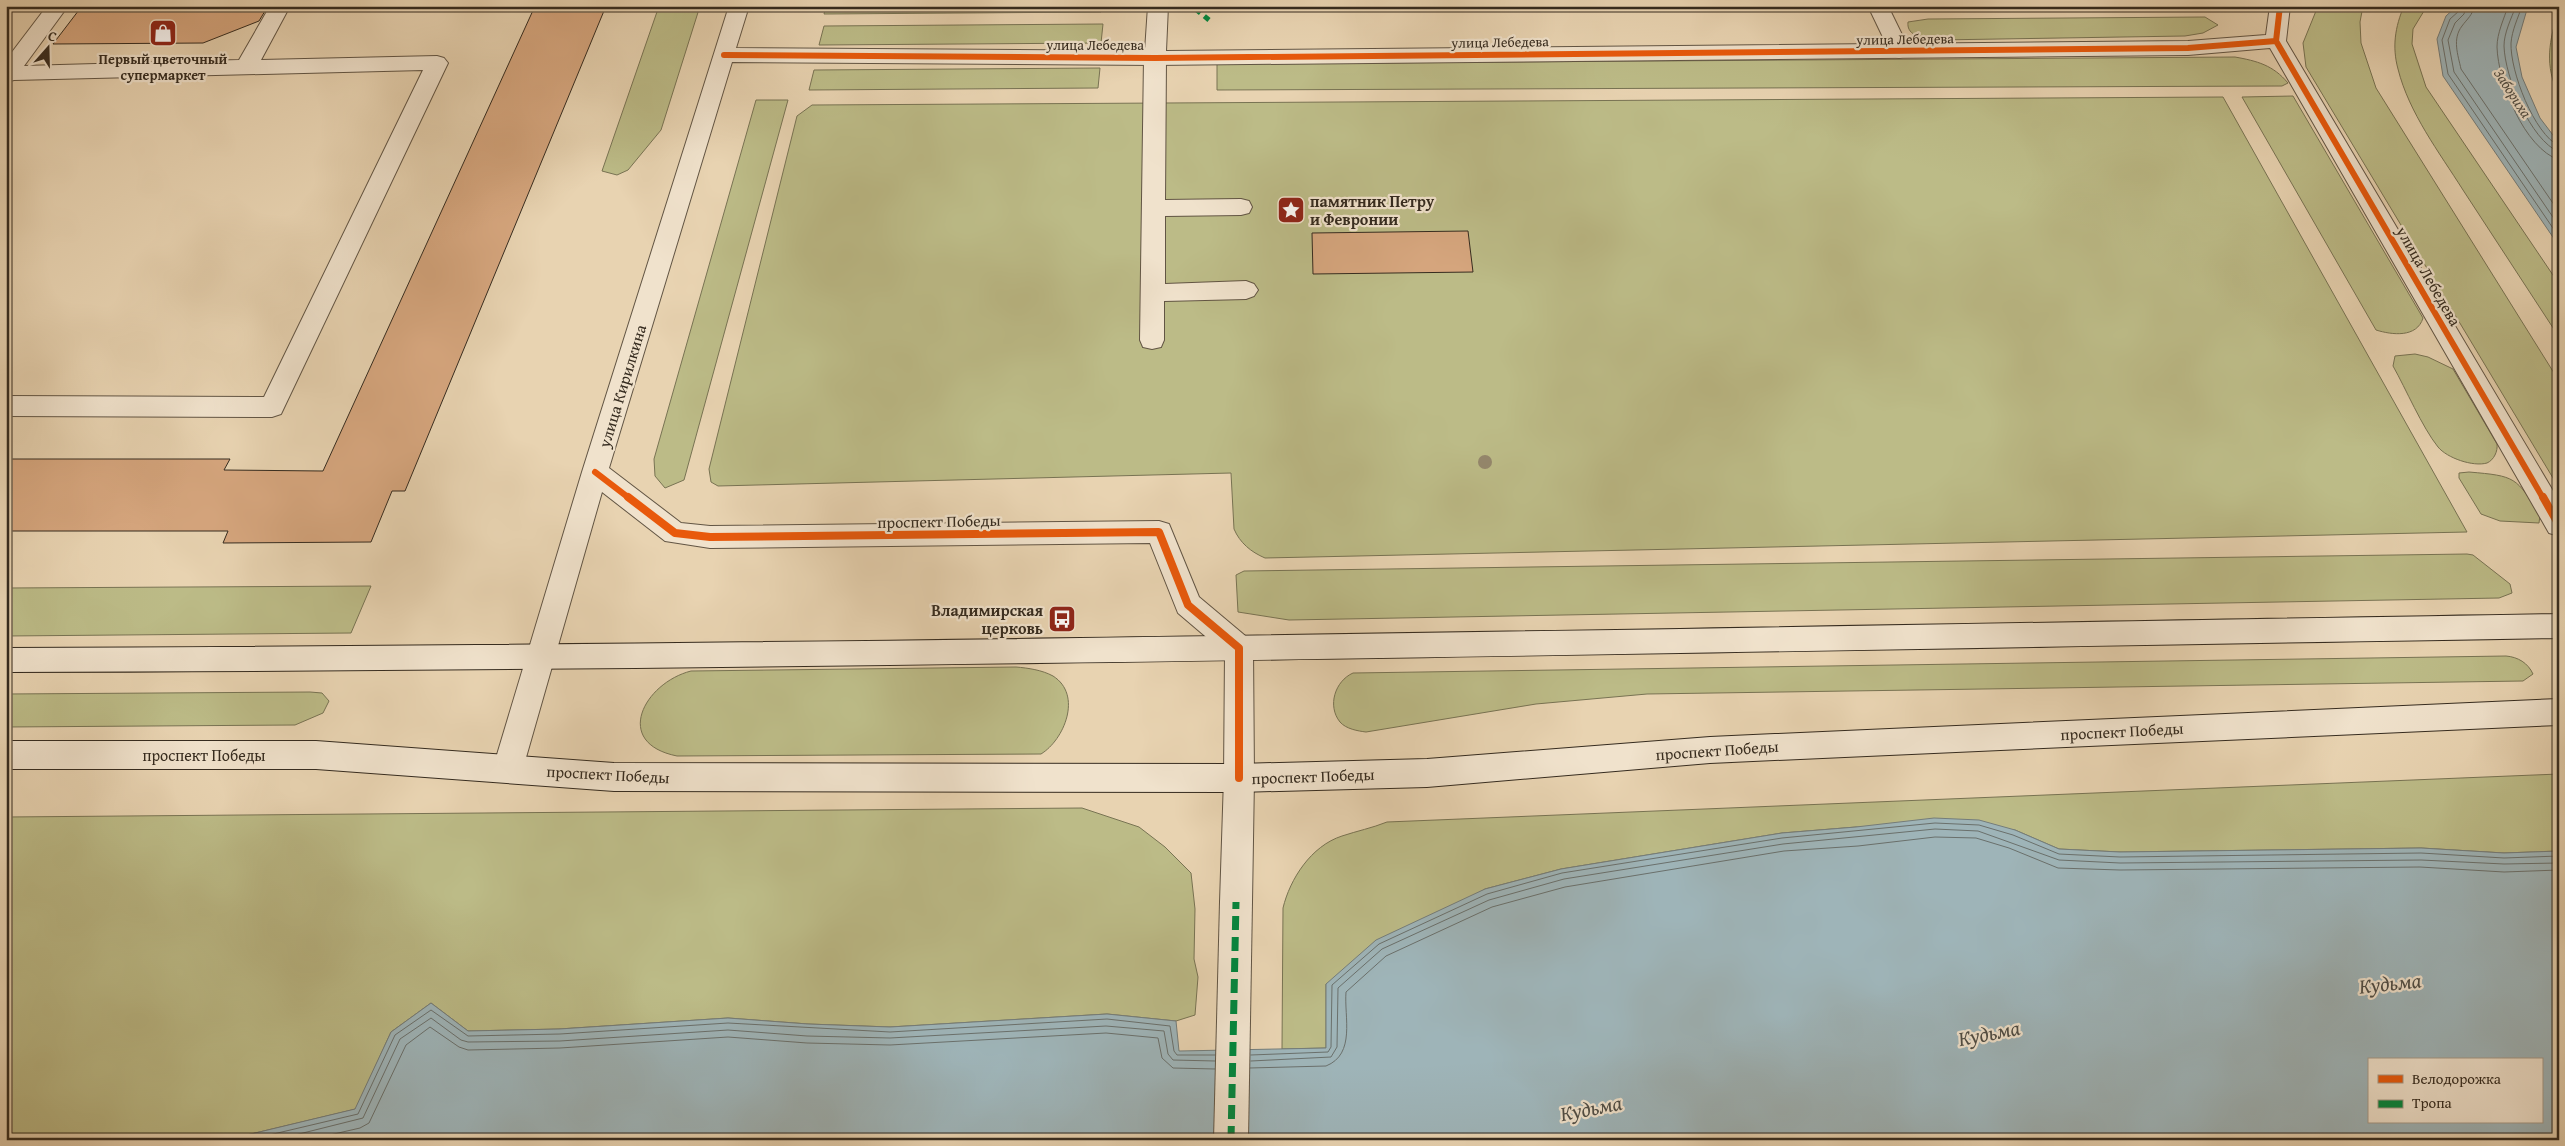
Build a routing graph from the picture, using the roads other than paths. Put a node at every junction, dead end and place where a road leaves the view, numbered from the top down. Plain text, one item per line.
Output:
1 (58, 6) edge
2 (280, 6) edge
3 (739, 6) edge
4 (1158, 6) edge
5 (1878, 6) edge
6 (2280, 6) edge
7 (2276, 41) junction
8 (1898, 51) junction
9 (724, 55) junction
10 (1155, 58) junction
11 (246, 67) junction
12 (7, 74) edge
13 (1241, 207) dead end
14 (1153, 208) junction
15 (1246, 290) dead end
16 (1152, 293) junction
17 (1152, 340) dead end
18 (6, 406) edge
19 (595, 472) junction
20 (2559, 525) edge
21 (2559, 626) edge
22 (1239, 648) junction
23 (541, 655) junction
24 (6, 660) edge
25 (2559, 712) edge
26 (6, 756) edge
27 (508, 768) junction
28 (1239, 778) junction
29 (1231, 1140) edge

1 - 12 street
2 - 11 street
3 - 9 street, улица Кирилкина
4 - 10 street
5 - 8 street
6 - 7 street
7 - 8 street, улица Лебедева
7 - 20 street, улица Лебедева
8 - 10 street, улица Лебедева
9 - 10 street, улица Лебедева
9 - 19 street, улица Кирилкина
10 - 14 street
11 - 12 street
11 - 18 street
13 - 14 street
14 - 16 street
15 - 16 street
16 - 17 street
19 - 22 street, проспект Победы
19 - 23 street, улица Кирилкина
21 - 22 street
22 - 23 street
22 - 28 street
23 - 24 street
23 - 27 street, улица Кирилкина
25 - 28 street, проспект Победы
26 - 27 street, проспект Победы
27 - 28 street, проспект Победы
28 - 29 street

